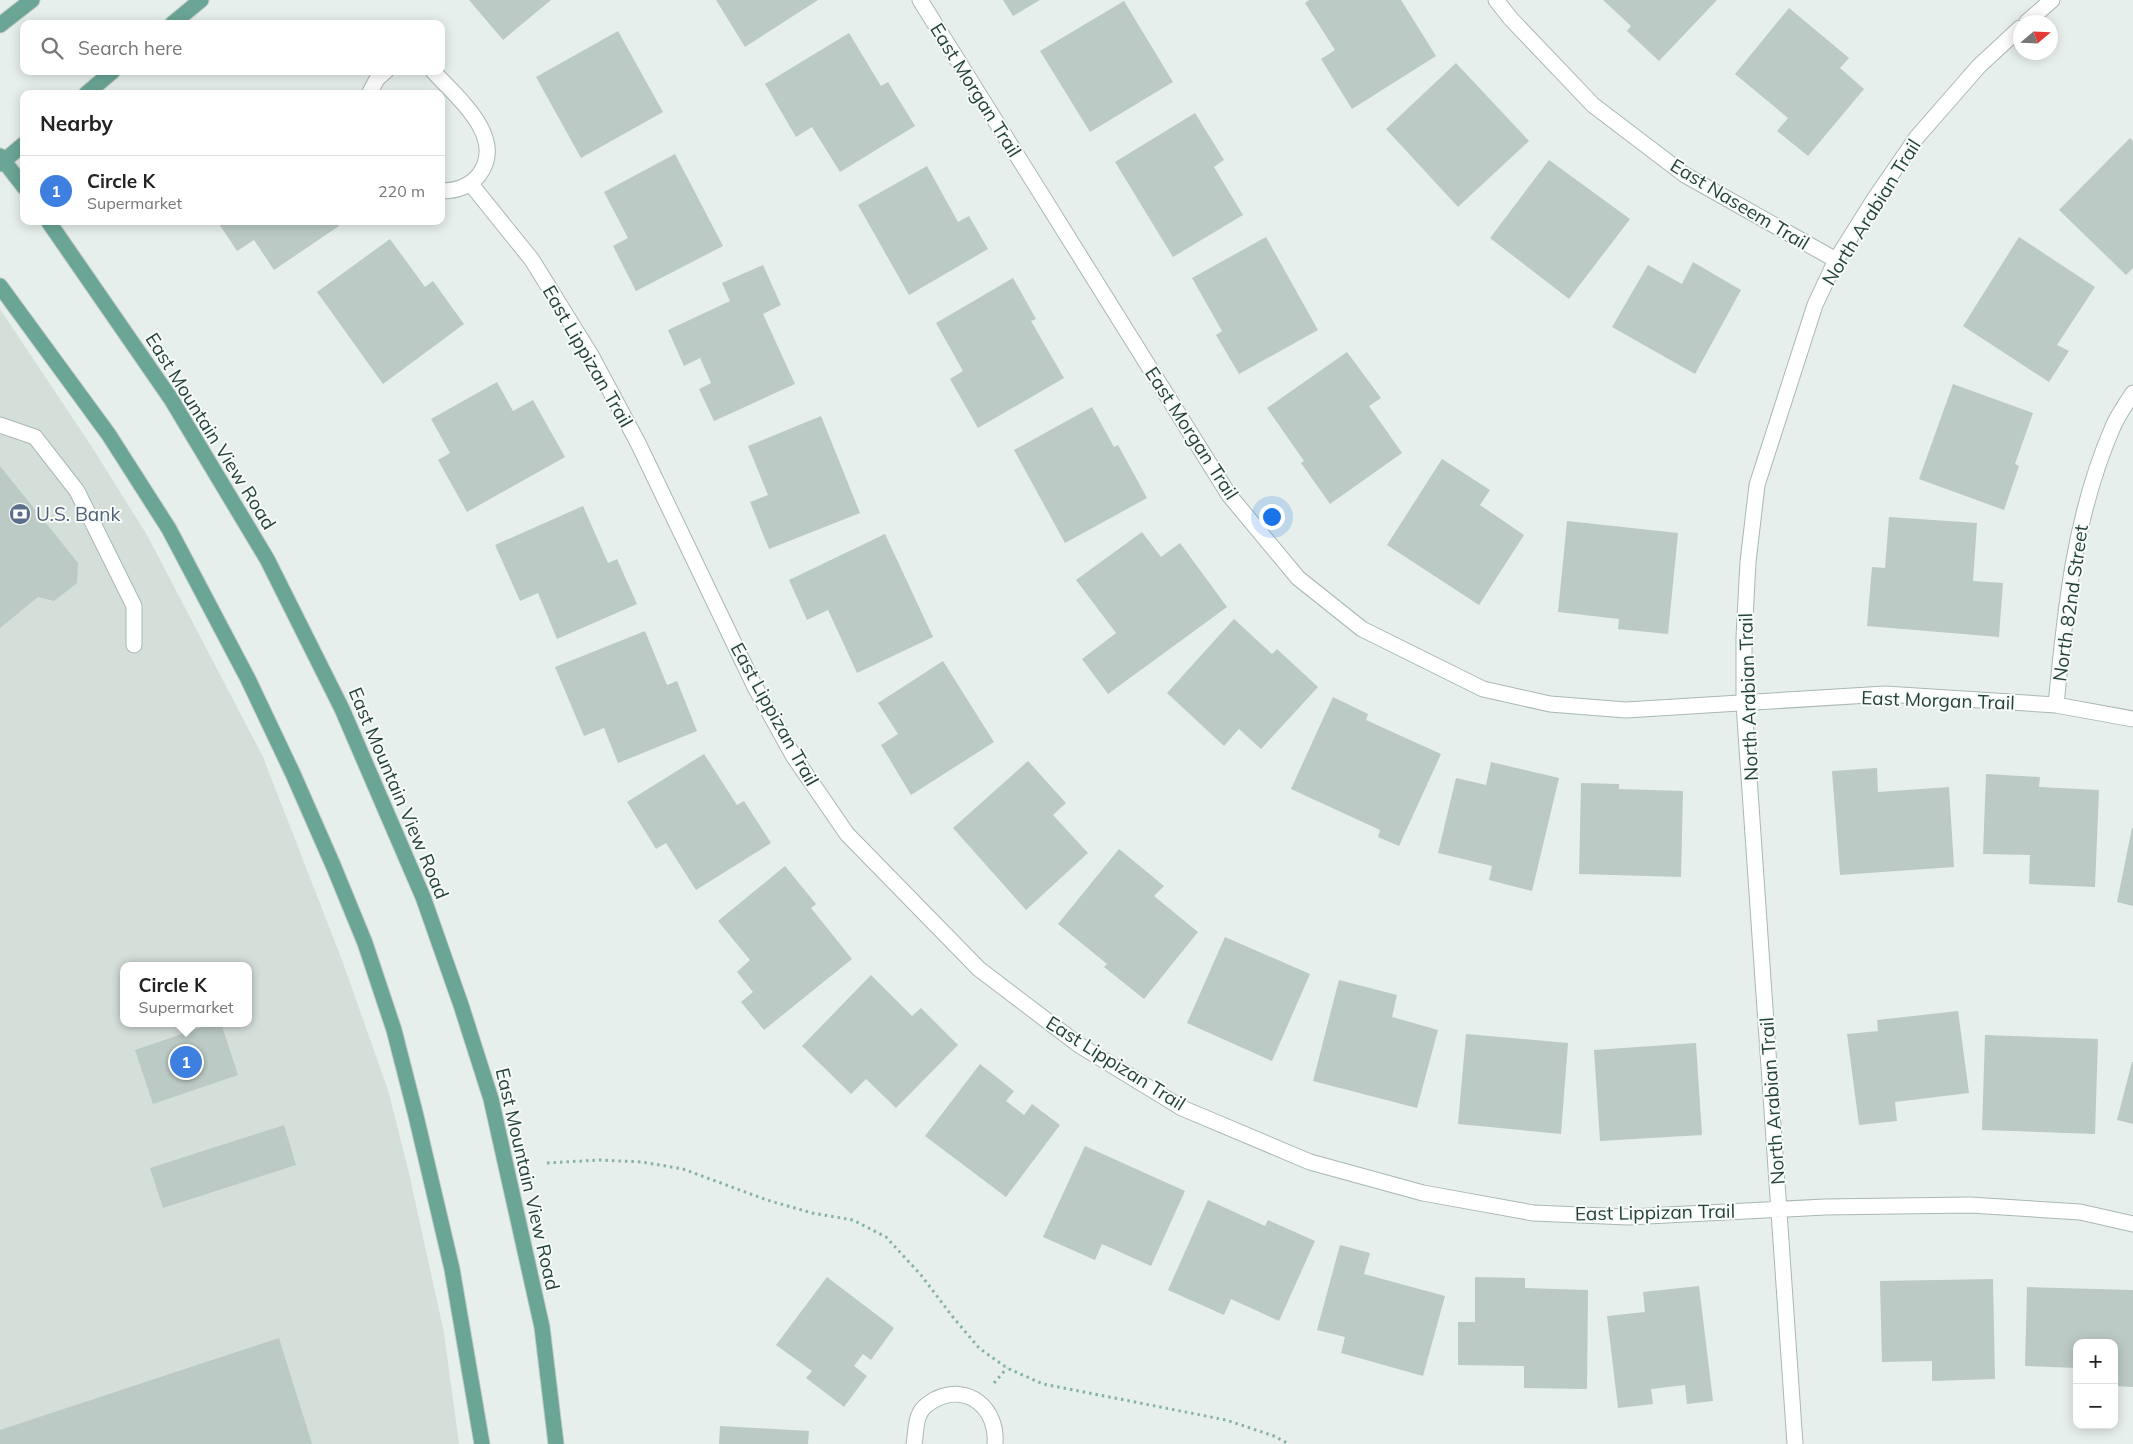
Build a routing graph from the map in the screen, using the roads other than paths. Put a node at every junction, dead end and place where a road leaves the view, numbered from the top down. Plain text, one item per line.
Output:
1 (32, 0) edge
2 (201, 0) edge
3 (920, 0) edge
4 (1496, 0) edge
5 (2052, 0) edge
6 (2035, 15) edge
7 (177, 20) edge
8 (0, 25) edge
9 (2013, 34) edge
10 (108, 75) edge
11 (382, 75) edge
12 (437, 75) edge
13 (91, 90) edge
14 (371, 90) edge
15 (20, 147) edge
16 (1, 160) edge
17 (20, 182) edge
18 (470, 183) junction
19 (445, 191) edge
20 (51, 225) edge
21 (1836, 260) junction
22 (0, 286) edge
23 (2133, 393) edge
24 (0, 425) edge
25 (134, 645) dead end
26 (1744, 704) junction
27 (2056, 704) junction
28 (2133, 719) edge
29 (1780, 1210) junction
30 (2133, 1224) edge
31 (482, 1444) edge
32 (556, 1444) edge
33 (914, 1444) edge
34 (995, 1444) edge
35 (1796, 1444) edge

1 - 8 main road
2 - 7 main road
3 - 26 street, East Morgan Trail
4 - 21 street, East Naseem Trail
5 - 6 street
9 - 21 street, North Arabian Trail
10 - 13 main road
11 - 14 street
12 - 18 street
15 - 16 main road
16 - 17 main road
18 - 19 street
18 - 29 street, East Lippizan Trail
20 - 32 main road, East Mountain View Road
21 - 26 street, North Arabian Trail
22 - 31 main road
23 - 27 street, North 82nd Street
24 - 25 street
26 - 27 street, East Morgan Trail
26 - 29 street, North Arabian Trail
27 - 28 street, East Morgan Trail
29 - 30 street, East Lippizan Trail
29 - 35 street, North Arabian Trail
33 - 34 street

